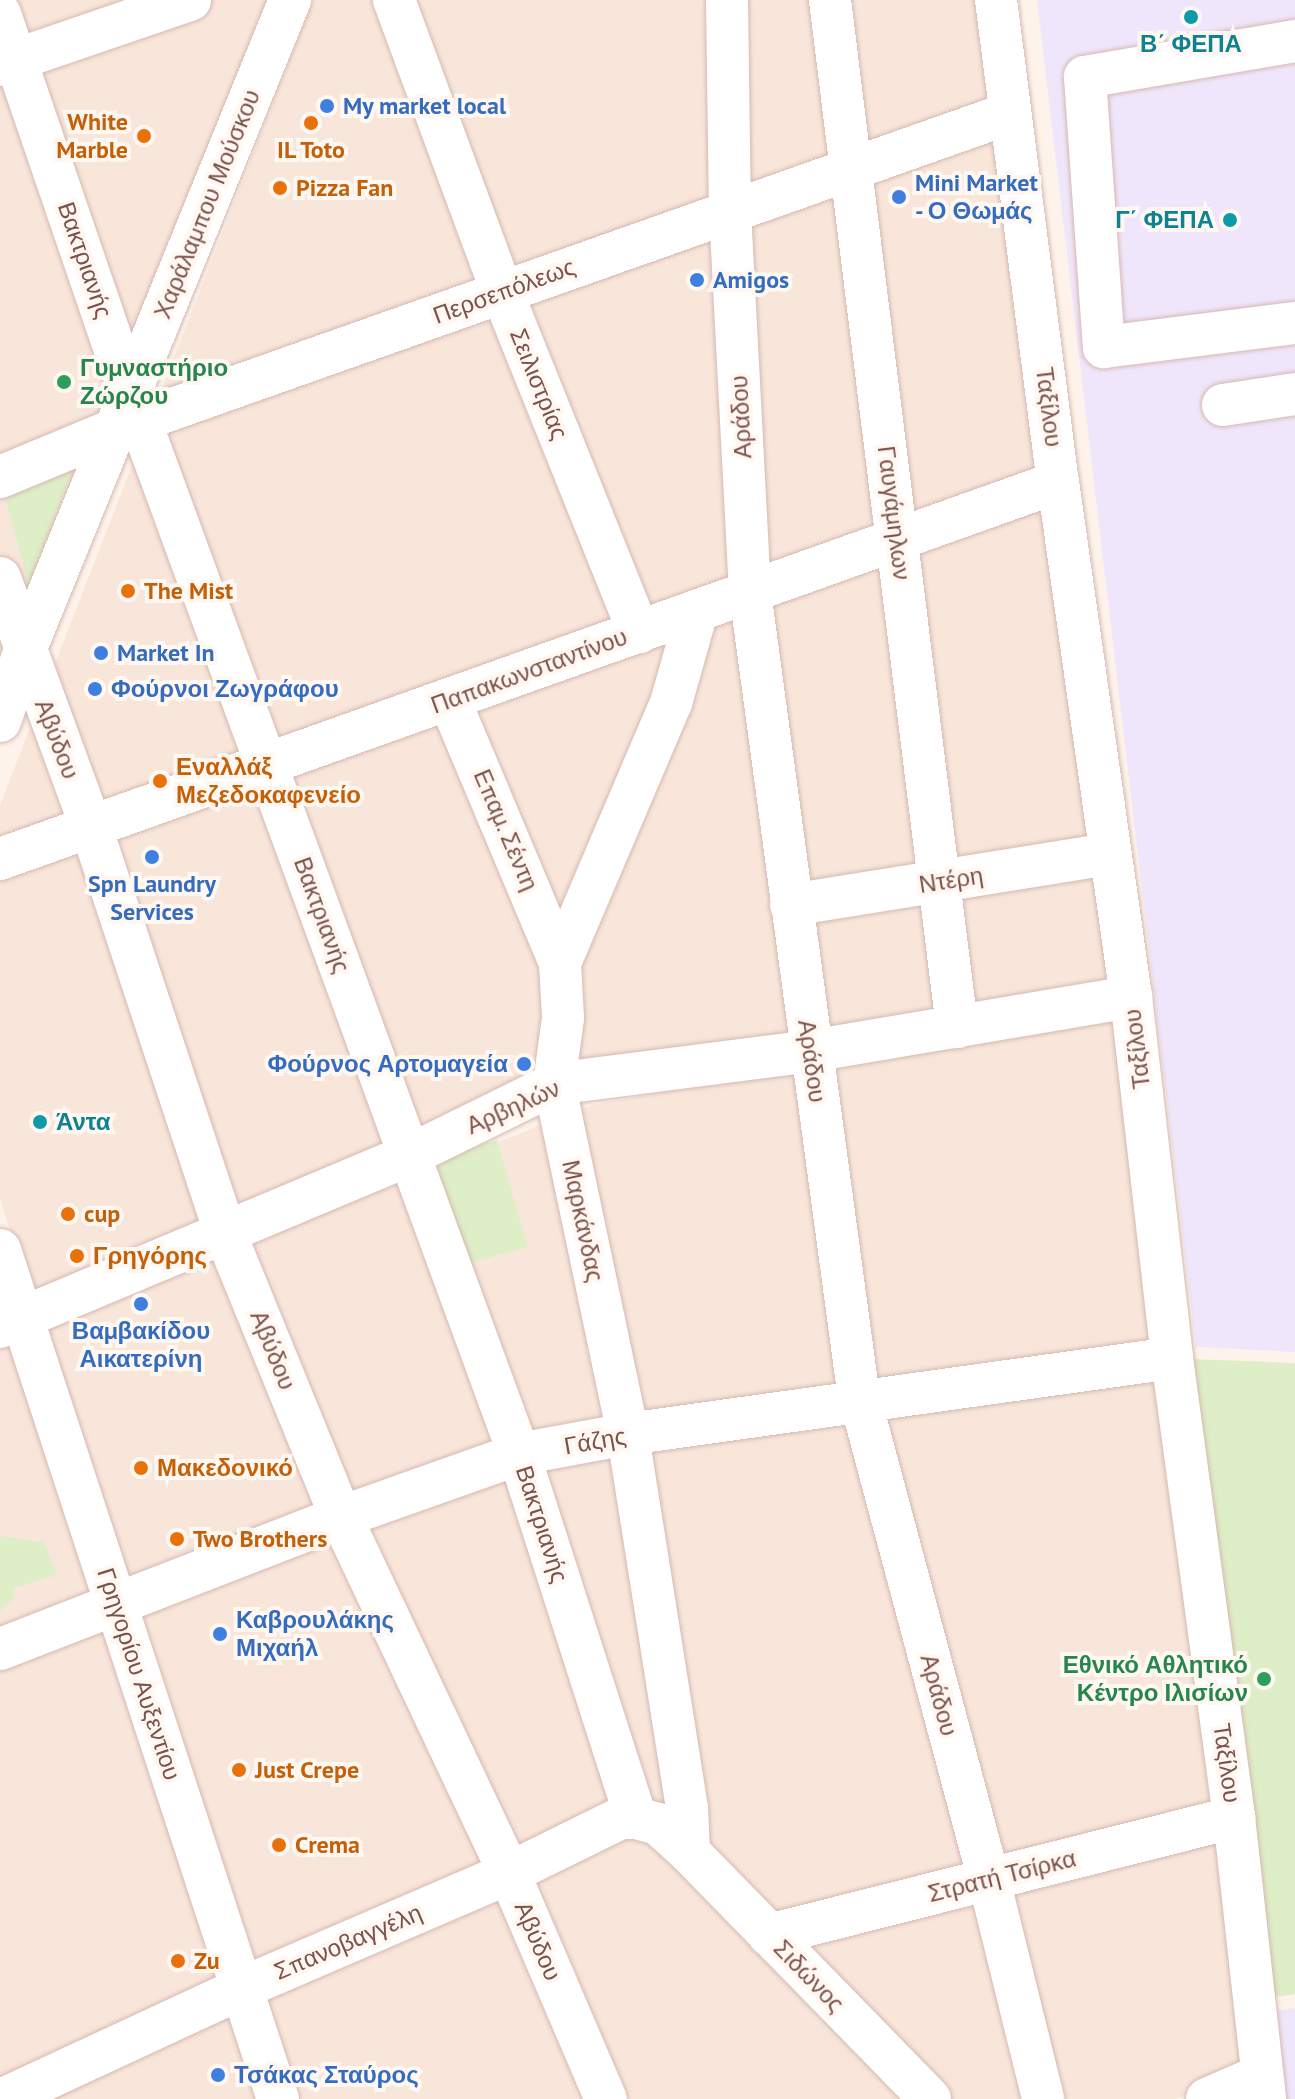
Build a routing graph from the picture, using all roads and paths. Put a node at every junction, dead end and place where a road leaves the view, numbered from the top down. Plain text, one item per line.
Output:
1 (190, 0) edge
2 (290, 0) edge
3 (394, 0) edge
4 (727, 0) edge
5 (830, 0) edge
6 (996, 0) edge
7 (0, 14) edge
8 (1295, 41) edge
9 (8, 62) edge
10 (1010, 113) junction
11 (849, 168) junction
12 (730, 211) junction
13 (502, 292) junction
14 (1295, 323) edge
15 (1295, 394) edge
16 (1223, 405) dead end
17 (129, 414) junction
18 (0, 477) edge
19 (1058, 482) junction
20 (897, 540) junction
21 (0, 578) edge
22 (750, 592) junction
23 (697, 611) junction
24 (639, 632) junction
25 (24, 653) junction
26 (449, 699) junction
27 (0, 721) edge
28 (267, 764) junction
29 (91, 827) junction
30 (1110, 854) junction
31 (0, 859) edge
32 (939, 883) junction
33 (791, 905) junction
34 (560, 963) junction
35 (1131, 997) junction
36 (957, 1027) junction
37 (811, 1051) junction
38 (554, 1084) junction
39 (410, 1155) junction
40 (225, 1233) junction
41 (0, 1250) edge
42 (11, 1322) edge
43 (1172, 1358) junction
44 (860, 1403) junction
45 (628, 1434) junction
46 (519, 1454) junction
47 (341, 1517) junction
48 (116, 1604) junction
49 (0, 1649) edge
50 (1234, 1817) junction
51 (629, 1818) junction
52 (689, 1852) junction
53 (509, 1873) junction
54 (989, 1880) junction
55 (769, 1935) junction
56 (242, 1988) junction
57 (1264, 2087) edge
58 (913, 2095) edge
59 (3, 2099) edge
60 (278, 2099) edge
61 (606, 2099) edge
62 (1043, 2099) edge
63 (1207, 2099) edge

1 - 9 street
2 - 17 street, Χαράλαμπου Μούσκου
3 - 13 street, Σειλιστρίας
4 - 12 street, Αράδου
5 - 11 street, Γαυγάμηλων
6 - 10 street, Ταξίλου
7 - 9 street, Βακτριανής
8 - 14 street
9 - 17 street, Βακτριανής
10 - 11 street, Περσεπόλεως
10 - 19 street, Ταξίλου
11 - 12 street, Περσεπόλεως
11 - 20 street, Γαυγάμηλων
12 - 13 street, Περσεπόλεως
12 - 22 street, Αράδου
13 - 17 street, Περσεπόλεως
13 - 24 street, Σειλιστρίας
15 - 16 street
17 - 18 street, Περσεπόλεως
17 - 25 street, Χαράλαμπου Μούσκου
17 - 28 street, Βακτριανής
19 - 20 street, Παπακωνσταντίνου
19 - 30 street, Ταξίλου
20 - 22 street, Παπακωνσταντίνου
20 - 32 street, Γαυγάμηλων
21 - 25 street, Αβύδου
22 - 23 street, Παπακωνσταντίνου
22 - 33 street, Αράδου
23 - 24 street, Παπακωνσταντίνου
23 - 34 street, Μαρκάνδας
24 - 26 street, Παπακωνσταντίνου
25 - 27 street, Χαράλαμπου Μούσκου
25 - 29 street, Αβύδου
26 - 28 street, Παπακωνσταντίνου
26 - 34 street, Επαμ. Σέντη
28 - 29 street, Παπακωνσταντίνου
28 - 39 street, Βακτριανής
29 - 31 street, Παπακωνσταντίνου
29 - 40 street, Αβύδου
30 - 32 street, Ντέρη
30 - 35 street, Ταξίλου
32 - 33 street, Ντέρη
32 - 36 street, Γαυγάμηλων
33 - 37 street, Αράδου
34 - 38 street, Μαρκάνδας
35 - 36 street, Αρβηλών
35 - 43 street, Ταξίλου
36 - 37 street, Αρβηλών
37 - 38 street, Αρβηλών
37 - 44 street, Αράδου
38 - 39 street, Αρβηλών
38 - 45 street, Μαρκάνδας
39 - 40 street, Αρβηλών
39 - 46 street, Βακτριανής
40 - 42 street, Αρβηλών
40 - 47 street, Αβύδου
41 - 42 street, Γρηγορίου Αυξεντίου
42 - 48 street, Γρηγορίου Αυξεντίου
43 - 44 street, Γάζης
43 - 50 street, Ταξίλου
44 - 45 street, Γάζης
44 - 54 street, Αράδου
45 - 46 street, Γάζης
45 - 52 street, Μαρκάνδας
46 - 47 street, Γάζης
46 - 51 street, Βακτριανής
47 - 48 street, Γάζης
47 - 53 street, Αβύδου
48 - 49 street, Γάζης
48 - 56 street, Γρηγορίου Αυξεντίου
50 - 54 street, Στρατή Τσίρκα
50 - 57 street, Ταξίλου
51 - 52 street
51 - 53 street, Σπανοβαγγέλη
52 - 55 street, Σιδώνος
53 - 56 street, Σπανοβαγγέλη
53 - 61 street, Αβύδου
54 - 55 street, Στρατή Τσίρκα
54 - 62 street, Αράδου
55 - 58 street, Σιδώνος
56 - 59 street, Σπανοβαγγέλη
56 - 60 street, Γρηγορίου Αυξεντίου
57 - 63 street

